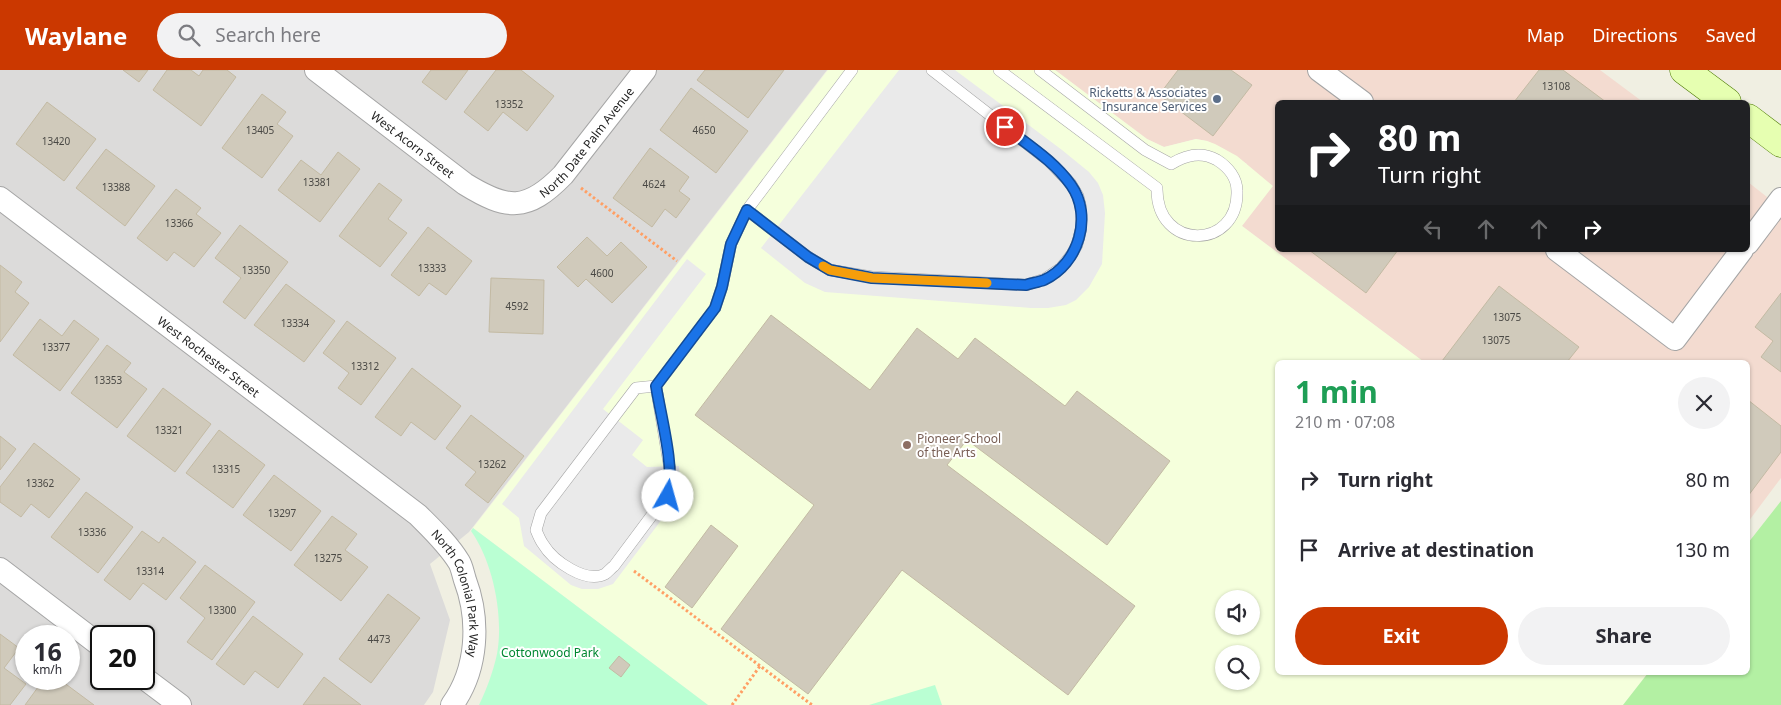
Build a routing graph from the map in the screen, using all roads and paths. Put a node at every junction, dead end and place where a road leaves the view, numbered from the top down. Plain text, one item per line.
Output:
1 (316, 70) edge
2 (645, 70) edge
3 (852, 70) edge
4 (932, 70) edge
5 (999, 70) edge
6 (1040, 70) edge
7 (1319, 70) edge
8 (1684, 70) edge
9 (1359, 100) edge
10 (1724, 100) edge
11 (1750, 120) edge
12 (1781, 143) edge
13 (562, 175) junction
14 (0, 198) edge
15 (1781, 199) edge
16 (518, 203) joint
17 (747, 210) junction
18 (1750, 240) edge
19 (1560, 252) edge
20 (1740, 252) edge
21 (677, 261) dead end
22 (656, 386) junction
23 (418, 515) joint
24 (0, 569) edge
25 (634, 571) dead end
26 (90, 638) edge
27 (760, 666) junction
28 (155, 686) edge
29 (180, 705) edge
30 (452, 705) edge
31 (732, 705) edge
32 (812, 705) edge

1 - 16 street, West Acorn Street
2 - 13 street, North Date Palm Avenue
3 - 17 lane
4 - 17 lane
5 - 6 lane
7 - 9 street
8 - 10 main road
11 - 12 main road
13 - 16 street, North Date Palm Avenue
13 - 21 path
14 - 23 street, West Rochester Street
15 - 18 street
17 - 22 lane
19 - 20 street
22 - 22 lane
23 - 30 street, North Colonial Park Way
24 - 26 street
25 - 27 path
27 - 31 path
27 - 32 path
28 - 29 street

